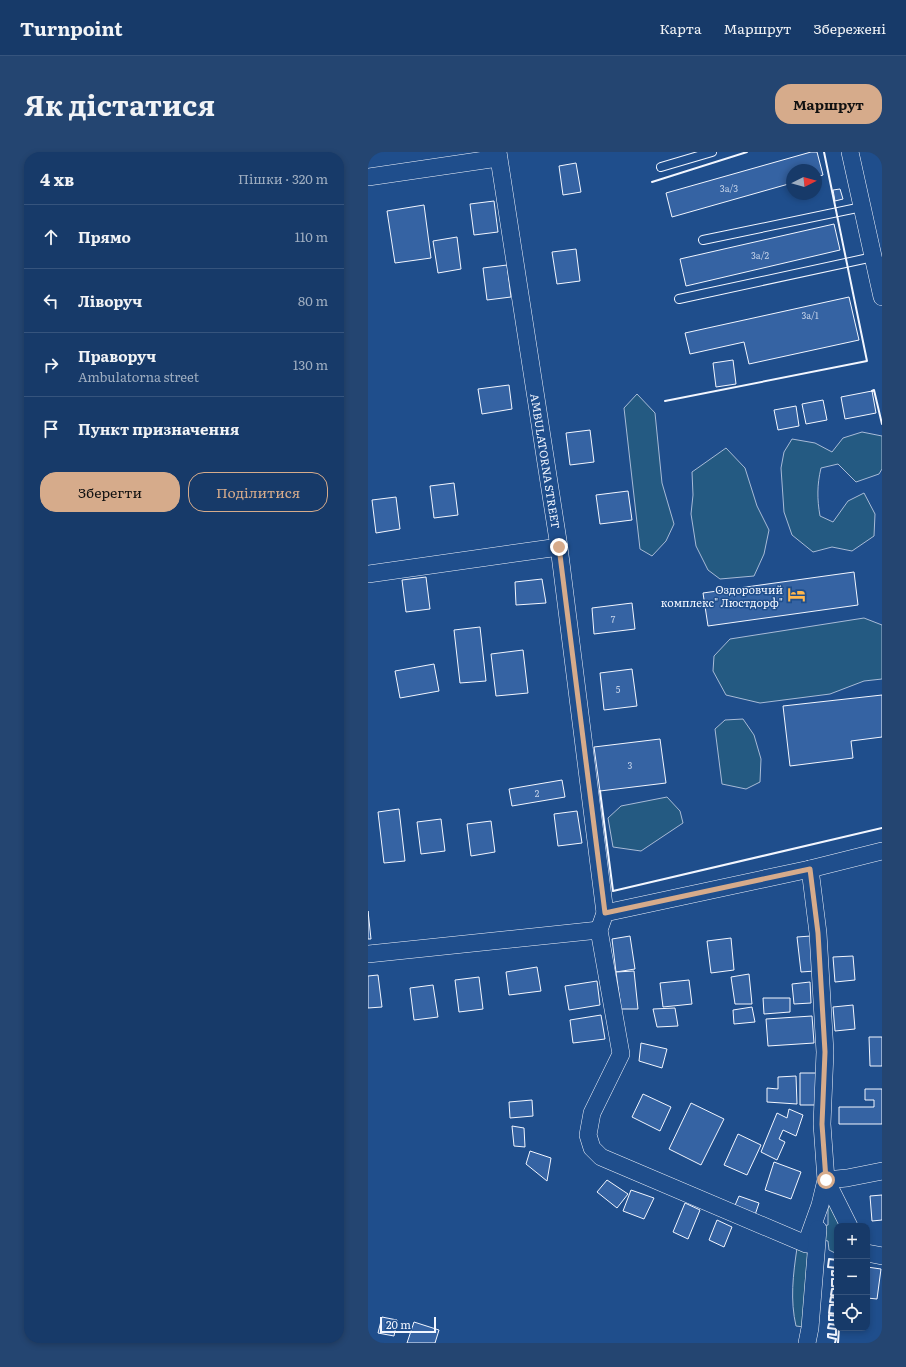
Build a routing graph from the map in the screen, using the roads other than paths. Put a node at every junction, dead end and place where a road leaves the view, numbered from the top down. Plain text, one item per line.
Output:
1 (712, 152) edge
2 (850, 152) edge
3 (498, 155) edge
4 (661, 167) dead end
5 (368, 177) edge
6 (862, 207) junction
7 (703, 240) dead end
8 (873, 257) junction
9 (882, 297) edge
10 (679, 299) dead end
11 (559, 547) junction
12 (368, 574) edge
13 (882, 851) edge
14 (810, 869) junction
15 (605, 913) junction
16 (599, 930) junction
17 (368, 954) edge
18 (882, 1171) edge
19 (826, 1180) junction
20 (820, 1205) junction
21 (848, 1223) edge
22 (870, 1254) edge
23 (882, 1256) edge
24 (807, 1343) edge

1 - 4 lane
2 - 6 street
3 - 5 street
3 - 11 street, AMBULATORNA STREET
6 - 7 lane
6 - 8 street
8 - 9 street
8 - 10 lane
11 - 12 street
11 - 15 street, AMBULATORNA STREET
13 - 14 street
14 - 15 street
14 - 19 street
15 - 16 street
16 - 17 street
16 - 20 street
18 - 19 street
19 - 20 street
19 - 21 street
20 - 24 street
22 - 23 street

